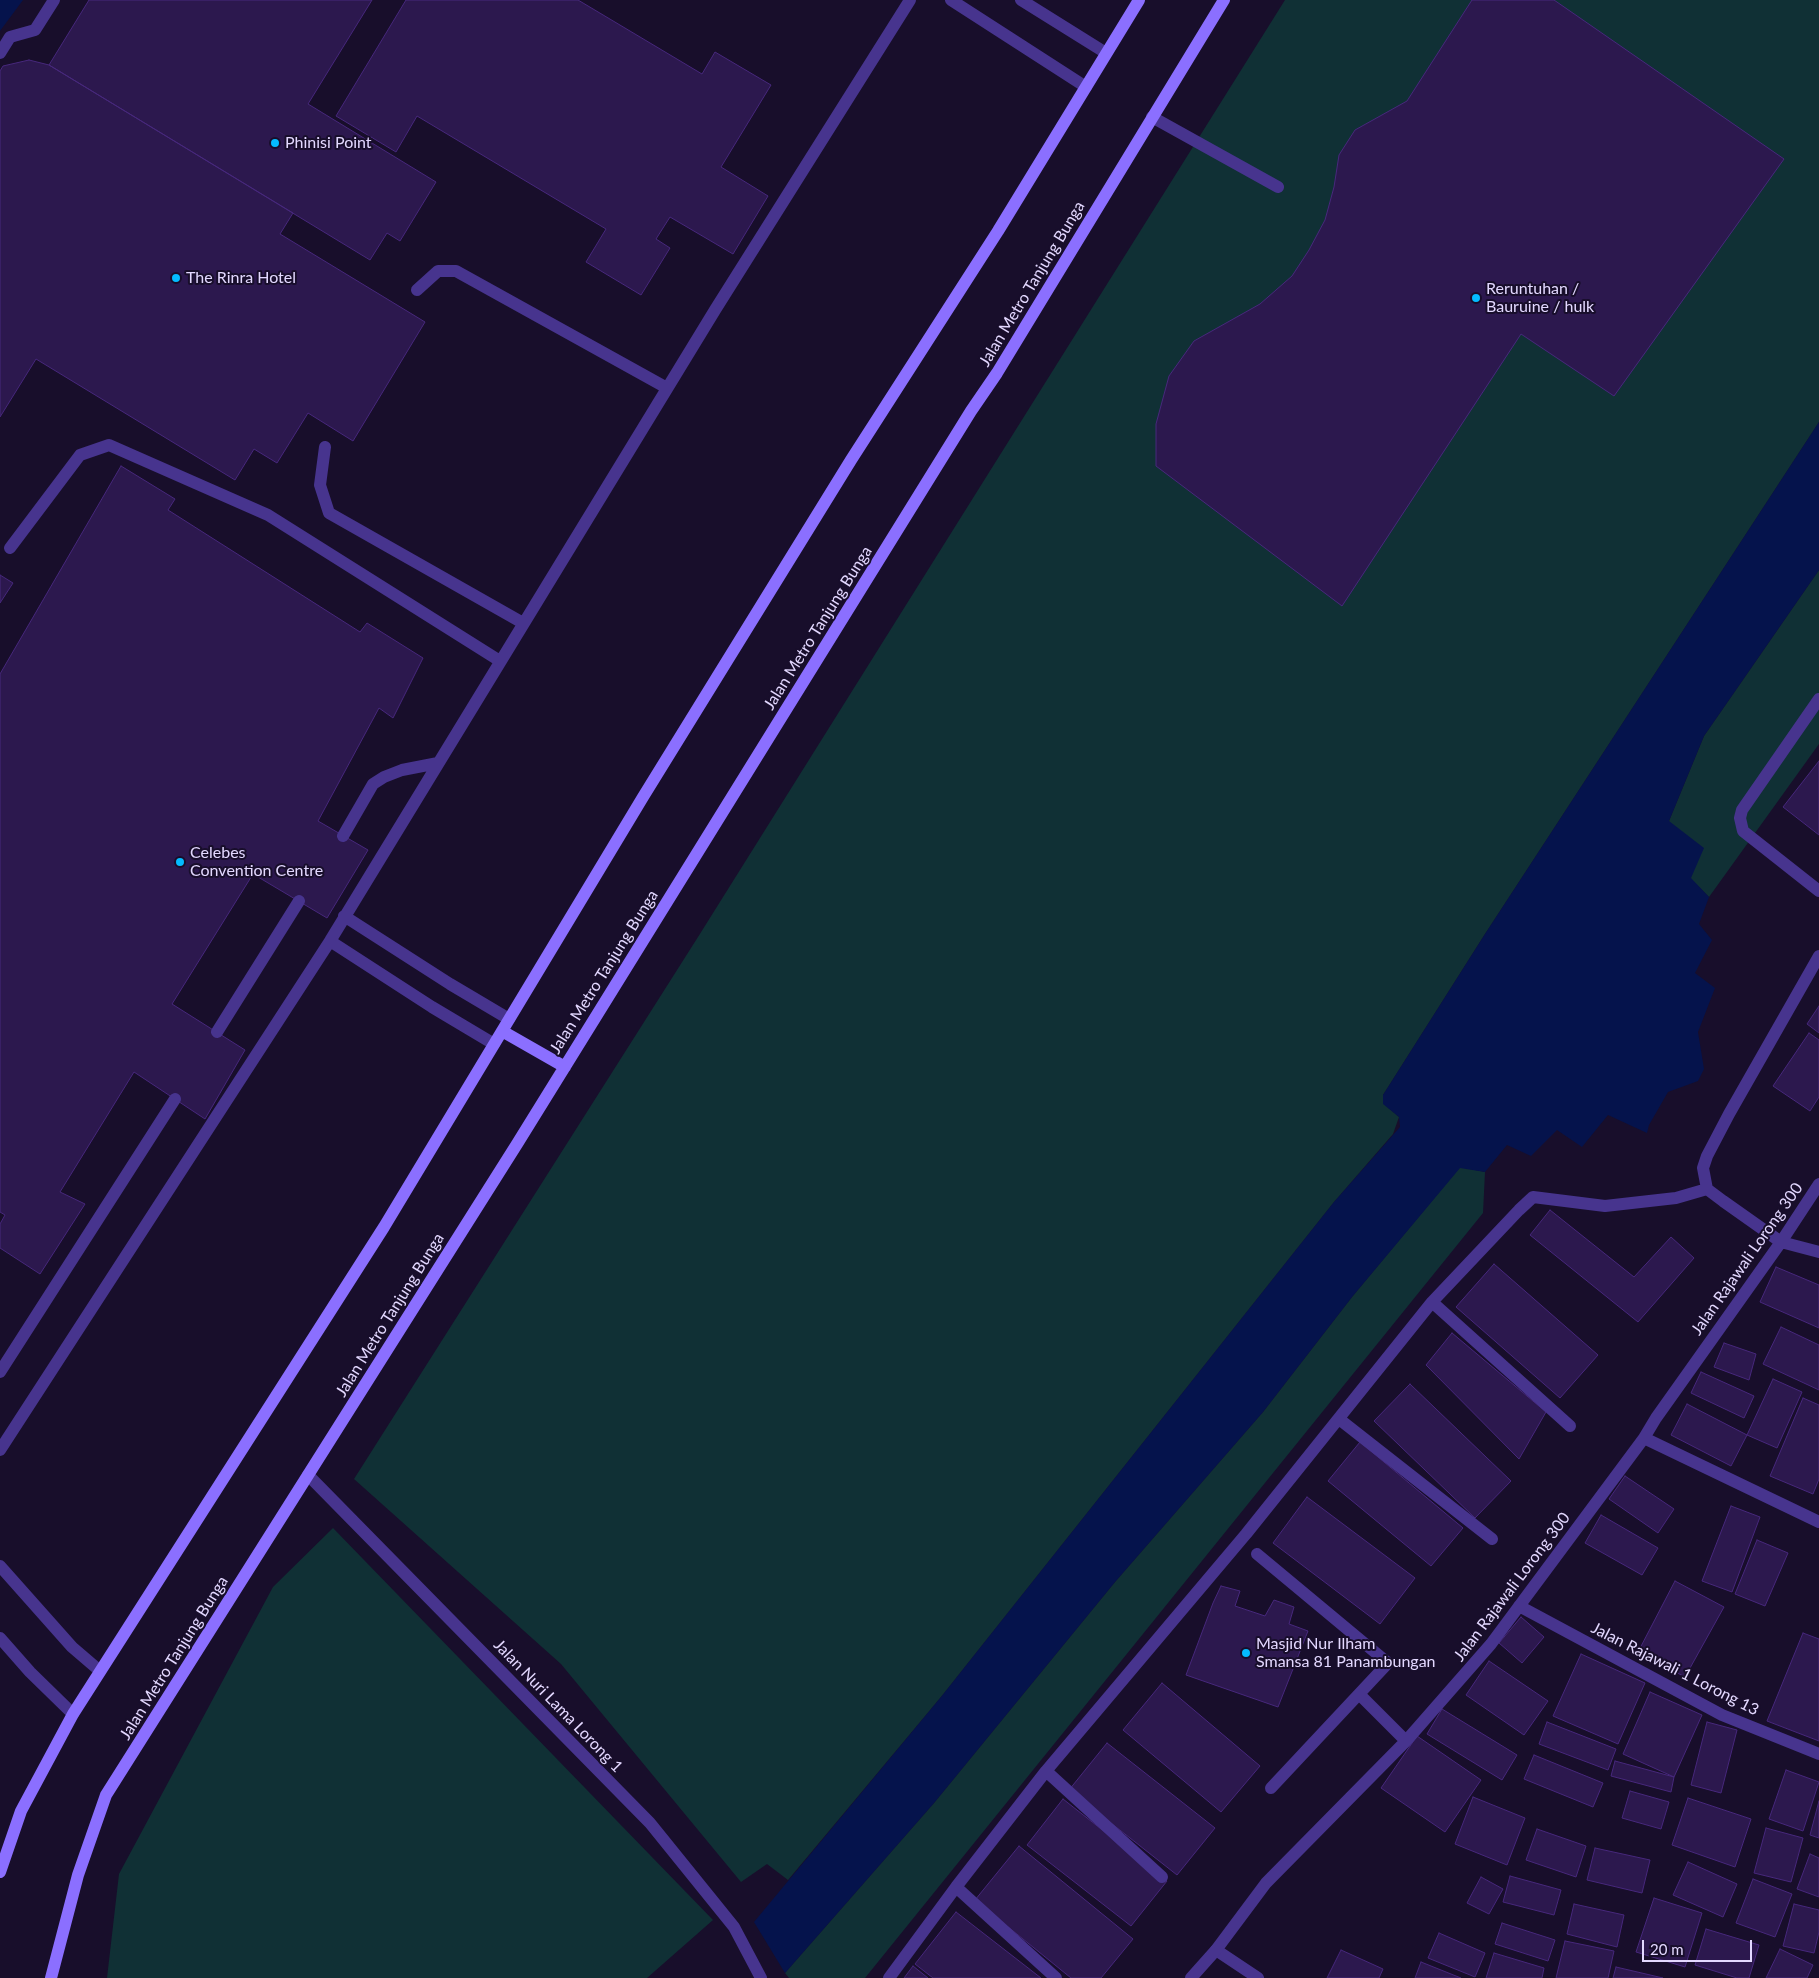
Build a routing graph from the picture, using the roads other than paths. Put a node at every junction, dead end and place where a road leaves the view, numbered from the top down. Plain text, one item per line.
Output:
1 (54, 0) edge
2 (910, 0) edge
3 (951, 0) edge
4 (1021, 0) edge
5 (1139, 0) edge
6 (1224, 0) edge
7 (0, 53) edge
8 (1106, 53) junction
9 (1086, 86) junction
10 (1152, 117) junction
11 (1278, 187) dead end
12 (417, 290) dead end
13 (667, 388) junction
14 (326, 447) dead end
15 (10, 548) dead end
16 (523, 623) junction
17 (500, 661) junction
18 (1819, 699) edge
19 (438, 762) junction
20 (343, 836) dead end
21 (1819, 891) edge
22 (298, 901) dead end
23 (344, 916) junction
24 (330, 941) junction
25 (1819, 956) edge
26 (509, 1019) junction
27 (502, 1031) junction
28 (217, 1032) dead end
29 (494, 1044) junction
30 (565, 1067) junction
31 (175, 1099) dead end
32 (1819, 1184) edge
33 (1707, 1189) junction
34 (1781, 1242) junction
35 (1819, 1252) edge
36 (1432, 1302) junction
37 (0, 1372) edge
38 (1339, 1419) junction
39 (1570, 1426) dead end
40 (1644, 1438) junction
41 (0, 1450) edge
42 (308, 1475) junction
43 (1819, 1522) edge
44 (1492, 1539) dead end
45 (1257, 1554) dead end
46 (0, 1566) edge
47 (1519, 1606) junction
48 (0, 1638) edge
49 (100, 1671) junction
50 (1363, 1698) junction
51 (73, 1714) junction
52 (1406, 1741) junction
53 (1819, 1754) edge
54 (1046, 1771) junction
55 (1271, 1788) dead end
56 (0, 1872) edge
57 (1162, 1877) dead end
58 (956, 1887) junction
59 (1216, 1950) junction
60 (759, 1977) edge
61 (51, 1978) edge
62 (888, 1978) edge
63 (1056, 1978) edge
64 (1191, 1978) edge
65 (1258, 1978) edge

1 - 7 street
2 - 13 street
3 - 9 street
4 - 8 street
5 - 8 main road
6 - 10 main road, Jalan Metro Tanjung Bunga
8 - 9 main road
9 - 26 main road
10 - 11 street
10 - 30 main road, Jalan Metro Tanjung Bunga
12 - 13 street
13 - 16 street
14 - 16 street
15 - 17 street
16 - 17 street
17 - 19 street
18 - 21 street
19 - 20 street
19 - 23 street
22 - 28 street
23 - 24 street
23 - 26 street
24 - 29 street
24 - 41 street
25 - 33 street
26 - 27 main road
27 - 29 main road
27 - 30 main road
29 - 49 main road
30 - 42 main road, Jalan Metro Tanjung Bunga
31 - 37 street
32 - 34 street, Jalan Rajawali Lorong 300
33 - 34 street
33 - 36 street
34 - 35 street
34 - 40 street, Jalan Rajawali Lorong 300
36 - 38 street
36 - 39 street
38 - 44 street
38 - 54 street
40 - 43 street
40 - 47 street, Jalan Rajawali Lorong 300
42 - 60 street, Jalan Nuri Lama Lorong 1
42 - 61 main road, Jalan Metro Tanjung Bunga
45 - 50 street
46 - 49 street
47 - 52 street, Jalan Rajawali Lorong 300
47 - 53 street, Jalan Rajawali 1 Lorong 13
48 - 51 street
49 - 51 main road
50 - 52 street
50 - 55 street
51 - 56 main road
52 - 59 street, Jalan Rajawali Lorong 300
54 - 57 street
54 - 58 street
58 - 62 street
58 - 63 street
59 - 64 street, Jalan Rajawali Lorong 300
59 - 65 street

